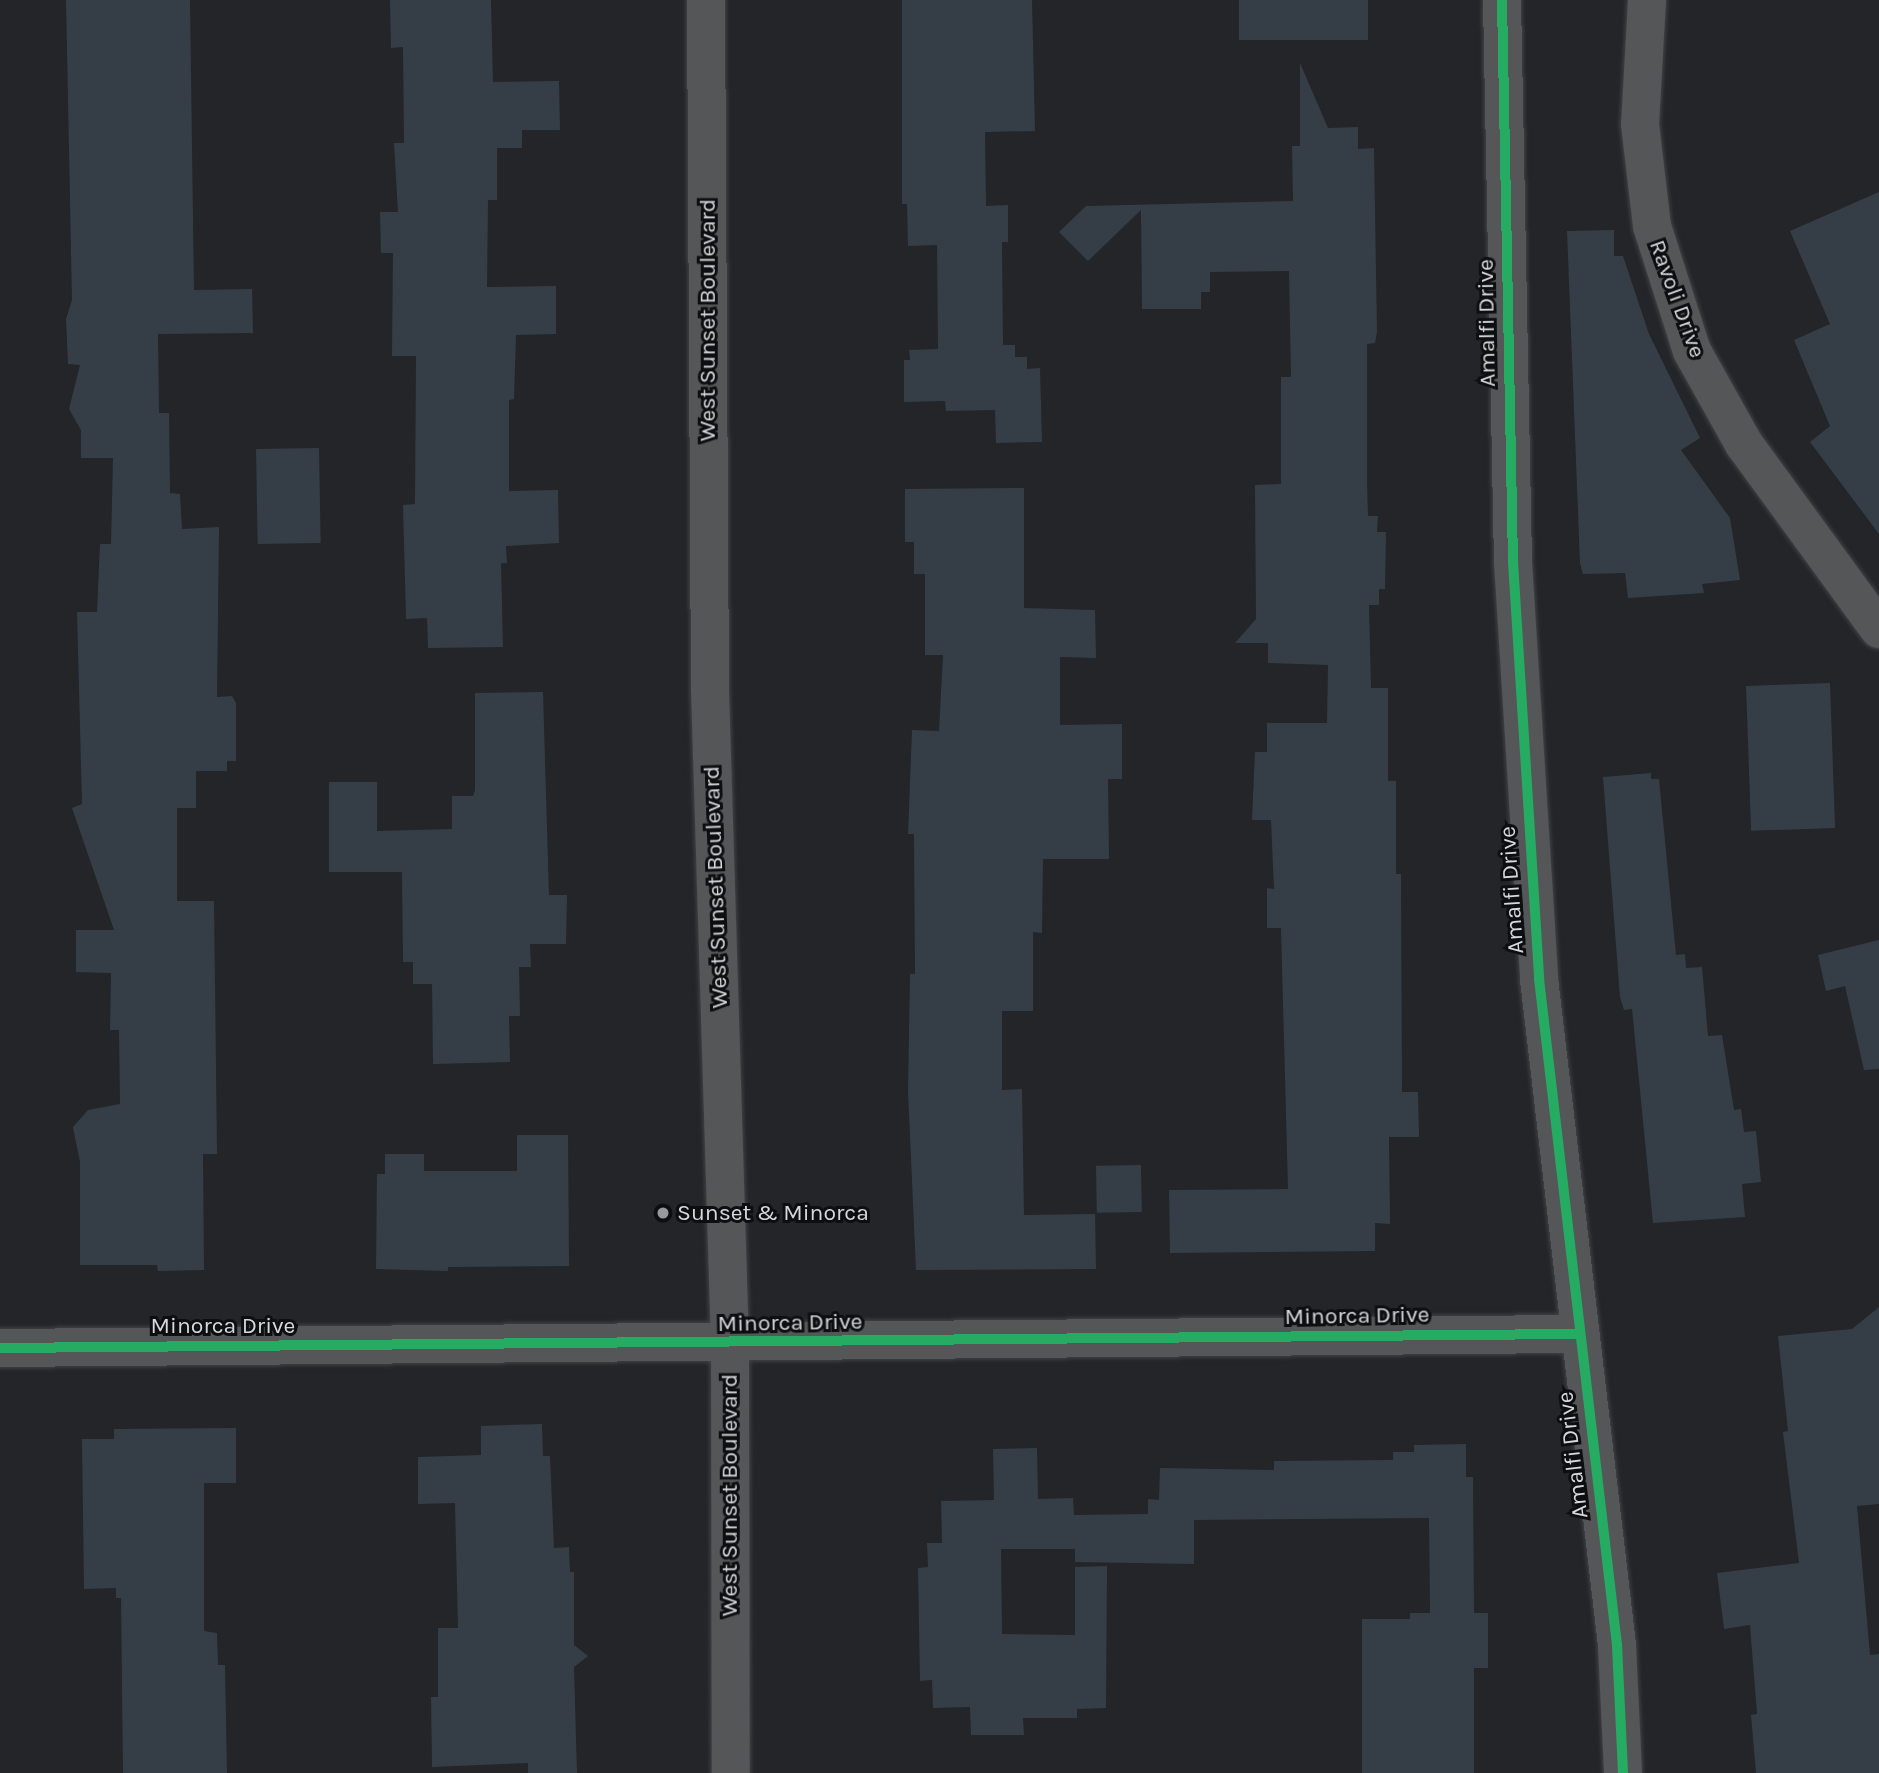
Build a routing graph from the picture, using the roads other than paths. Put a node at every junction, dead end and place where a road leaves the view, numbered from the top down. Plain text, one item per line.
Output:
1 (706, 0) edge
2 (1502, 0) edge
3 (1647, 0) edge
4 (1879, 629) edge
5 (1580, 1334) junction
6 (730, 1345) junction
7 (0, 1348) edge
8 (731, 1773) edge
9 (1623, 1773) edge

1 - 6 street, West Sunset Boulevard
2 - 5 street, Amalfi Drive
3 - 4 street, Ravoli Drive
5 - 6 street, Minorca Drive
5 - 9 street, Amalfi Drive
6 - 7 street, Minorca Drive
6 - 8 street, West Sunset Boulevard

